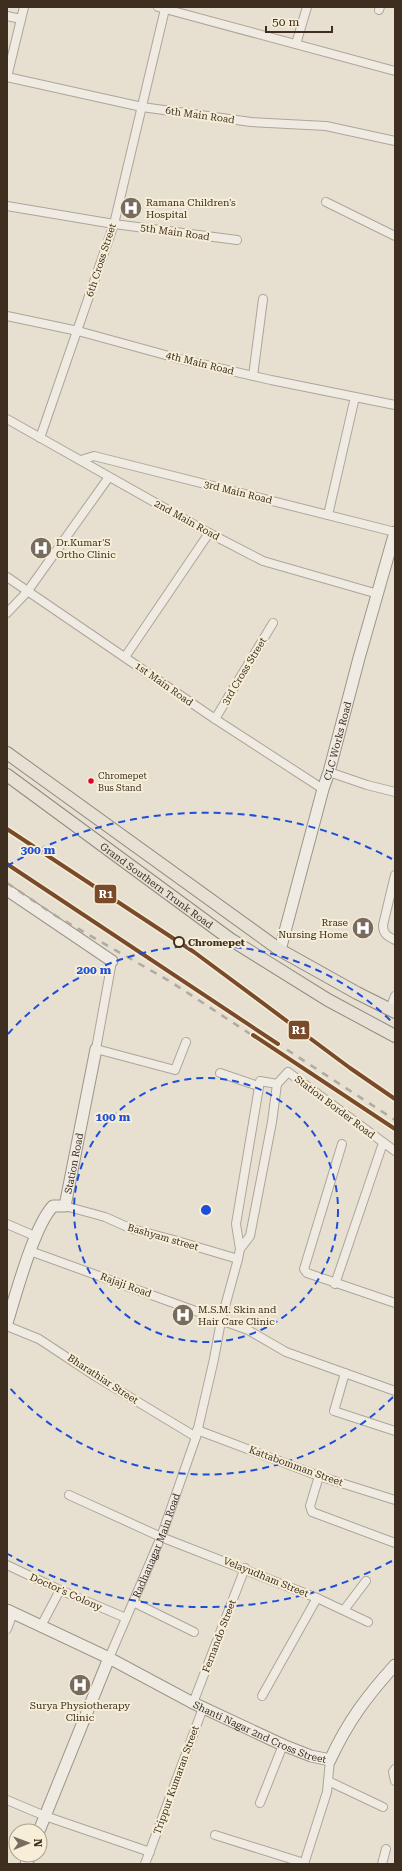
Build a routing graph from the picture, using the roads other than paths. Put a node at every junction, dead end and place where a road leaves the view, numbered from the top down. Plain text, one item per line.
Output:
1 (24, 7) edge
2 (307, 7) edge
3 (162, 8) edge
4 (7, 16) edge
5 (21, 19) junction
6 (296, 44) junction
7 (395, 71) edge
8 (7, 77) edge
9 (142, 107) junction
10 (395, 141) edge
11 (326, 202) dead end
12 (7, 206) edge
13 (114, 224) junction
14 (395, 236) edge
15 (237, 240) dead end
16 (264, 299) dead end
17 (7, 316) edge
18 (78, 331) junction
19 (253, 376) junction
20 (355, 397) junction
21 (395, 405) edge
22 (7, 420) edge
23 (40, 438) junction
24 (81, 460) junction
25 (110, 477) junction
26 (328, 515) junction
27 (395, 532) edge
28 (209, 533) junction
29 (7, 577) edge
30 (27, 592) junction
31 (378, 594) junction
32 (7, 613) edge
33 (273, 623) dead end
34 (125, 657) junction
35 (215, 719) junction
36 (7, 753) edge
37 (329, 772) junction
38 (7, 775) edge
39 (323, 789) junction
40 (395, 792) edge
41 (395, 875) edge
42 (7, 890) edge
43 (395, 940) edge
44 (280, 950) junction
45 (112, 961) joint
46 (395, 996) edge
47 (392, 1010) edge
48 (395, 1036) edge
49 (186, 1042) dead end
50 (96, 1048) junction
51 (220, 1073) dead end
52 (277, 1084) junction
53 (258, 1086) junction
54 (342, 1144) dead end
55 (383, 1144) junction
56 (395, 1151) edge
57 (65, 1206) junction
58 (7, 1224) edge
59 (36, 1237) junction
60 (240, 1248) junction
61 (30, 1251) junction
62 (238, 1259) junction
63 (335, 1284) junction
64 (395, 1303) edge
65 (221, 1321) junction
66 (7, 1323) edge
67 (7, 1326) edge
68 (345, 1373) junction
69 (395, 1391) edge
70 (395, 1431) edge
71 (197, 1434) junction
72 (320, 1476) junction
73 (69, 1495) dead end
74 (395, 1500) edge
75 (161, 1537) junction
76 (395, 1543) edge
77 (7, 1565) edge
78 (245, 1568) junction
79 (366, 1581) dead end
80 (60, 1590) junction
81 (317, 1598) junction
82 (133, 1602) junction
83 (344, 1610) junction
84 (10, 1611) edge
85 (126, 1618) junction
86 (368, 1622) dead end
87 (41, 1626) junction
88 (7, 1629) edge
89 (194, 1632) dead end
90 (109, 1658) junction
91 (395, 1665) edge
92 (262, 1696) dead end
93 (198, 1705) junction
94 (283, 1745) junction
95 (330, 1760) junction
96 (395, 1769) edge
97 (328, 1781) junction
98 (395, 1781) edge
99 (7, 1800) edge
100 (260, 1803) dead end
101 (383, 1807) dead end
102 (45, 1816) junction
103 (42, 1823) edge
104 (215, 1835) dead end
105 (386, 1849) dead end
106 (150, 1852) junction
107 (145, 1864) edge
108 (304, 1864) edge
109 (382, 1864) edge

1 - 5 street
2 - 6 street
3 - 6 street
3 - 9 street, 6th Cross Street
4 - 5 street
5 - 8 street
6 - 7 street
8 - 9 street, 6th Main Road
9 - 10 street, 6th Main Road
9 - 13 street, 6th Cross Street
11 - 14 street
12 - 13 street, 5th Main Road
13 - 15 street, 5th Main Road
13 - 18 street, 6th Cross Street
16 - 19 street
17 - 18 street, 4th Main Road
18 - 19 street, 4th Main Road
18 - 23 street, 6th Cross Street
19 - 20 street, 4th Main Road
20 - 21 street, 4th Main Road
20 - 26 street
22 - 23 street, 2nd Main Road
23 - 24 street, 2nd Main Road
24 - 25 street, 2nd Main Road
24 - 26 street, 3rd Main Road
25 - 28 street, 2nd Main Road
25 - 30 street
26 - 27 street, 3rd Main Road
27 - 31 street, CLC Works Road
28 - 31 street, 2nd Main Road
28 - 34 street
29 - 30 street, 1st Main Road
30 - 32 street
30 - 34 street, 1st Main Road
31 - 37 street, CLC Works Road
33 - 35 street, 3rd Cross Street
34 - 35 street, 1st Main Road
35 - 39 street, 1st Main Road
36 - 44 main road, Grand Southern Trunk Road
37 - 39 street, CLC Works Road
37 - 40 street
38 - 48 main road, Grand Southern Trunk Road
39 - 44 street, CLC Works Road
41 - 43 street
42 - 45 street
44 - 47 main road, Grand Southern Trunk Road
45 - 50 street, Station Road
46 - 47 street
49 - 50 street
50 - 57 street, Station Road
51 - 53 street
52 - 53 street
52 - 55 street, Station Border Road
52 - 60 street
53 - 60 street
54 - 63 street
55 - 56 street, Station Border Road
55 - 63 street
57 - 59 street, Station Road
57 - 62 street, Bashyam street
58 - 59 street
59 - 61 street, Station Road
60 - 62 street, Radhanagar Main Road
61 - 65 street, Rajaji Road
61 - 66 street, Station Road
62 - 65 street, Radhanagar Main Road
63 - 64 street
65 - 68 street, Rajaji Road
65 - 71 street, Radhanagar Main Road
67 - 71 street, Bharathiar Street
68 - 69 street, Rajaji Road
68 - 70 street
71 - 72 street, Kattabomman Street
71 - 75 street, Radhanagar Main Road
72 - 74 street, Kattabomman Street
72 - 76 street
73 - 75 street, Velayudham Street
75 - 78 street, Velayudham Street
75 - 82 street, Radhanagar Main Road
77 - 80 street, Doctor's Colony
78 - 81 street, Velayudham Street
78 - 93 street, Fernando Street
79 - 83 street
80 - 85 street, Doctor's Colony
80 - 87 street
81 - 83 street, Velayudham Street
81 - 92 street
82 - 85 street, Radhanagar Main Road
82 - 89 street
83 - 86 street, Velayudham Street
84 - 87 street, Shanti Nagar 2nd Cross Street
84 - 88 street
85 - 90 street, Radhanagar Main Road
87 - 90 street, Shanti Nagar 2nd Cross Street
90 - 93 street, Shanti Nagar 2nd Cross Street
90 - 102 street, Radhanagar Main Road
91 - 95 street, Shanti Nagar 2nd Cross Street
93 - 94 street, Shanti Nagar 2nd Cross Street
93 - 106 street, Trippur Kumaran Street
94 - 95 street, Shanti Nagar 2nd Cross Street
94 - 100 street
95 - 97 street
96 - 98 street
97 - 101 street
97 - 108 street
99 - 102 street
102 - 103 street, Radhanagar Main Road
102 - 106 street
104 - 108 street
105 - 109 street
106 - 107 street, Trippur Kumaran Street

